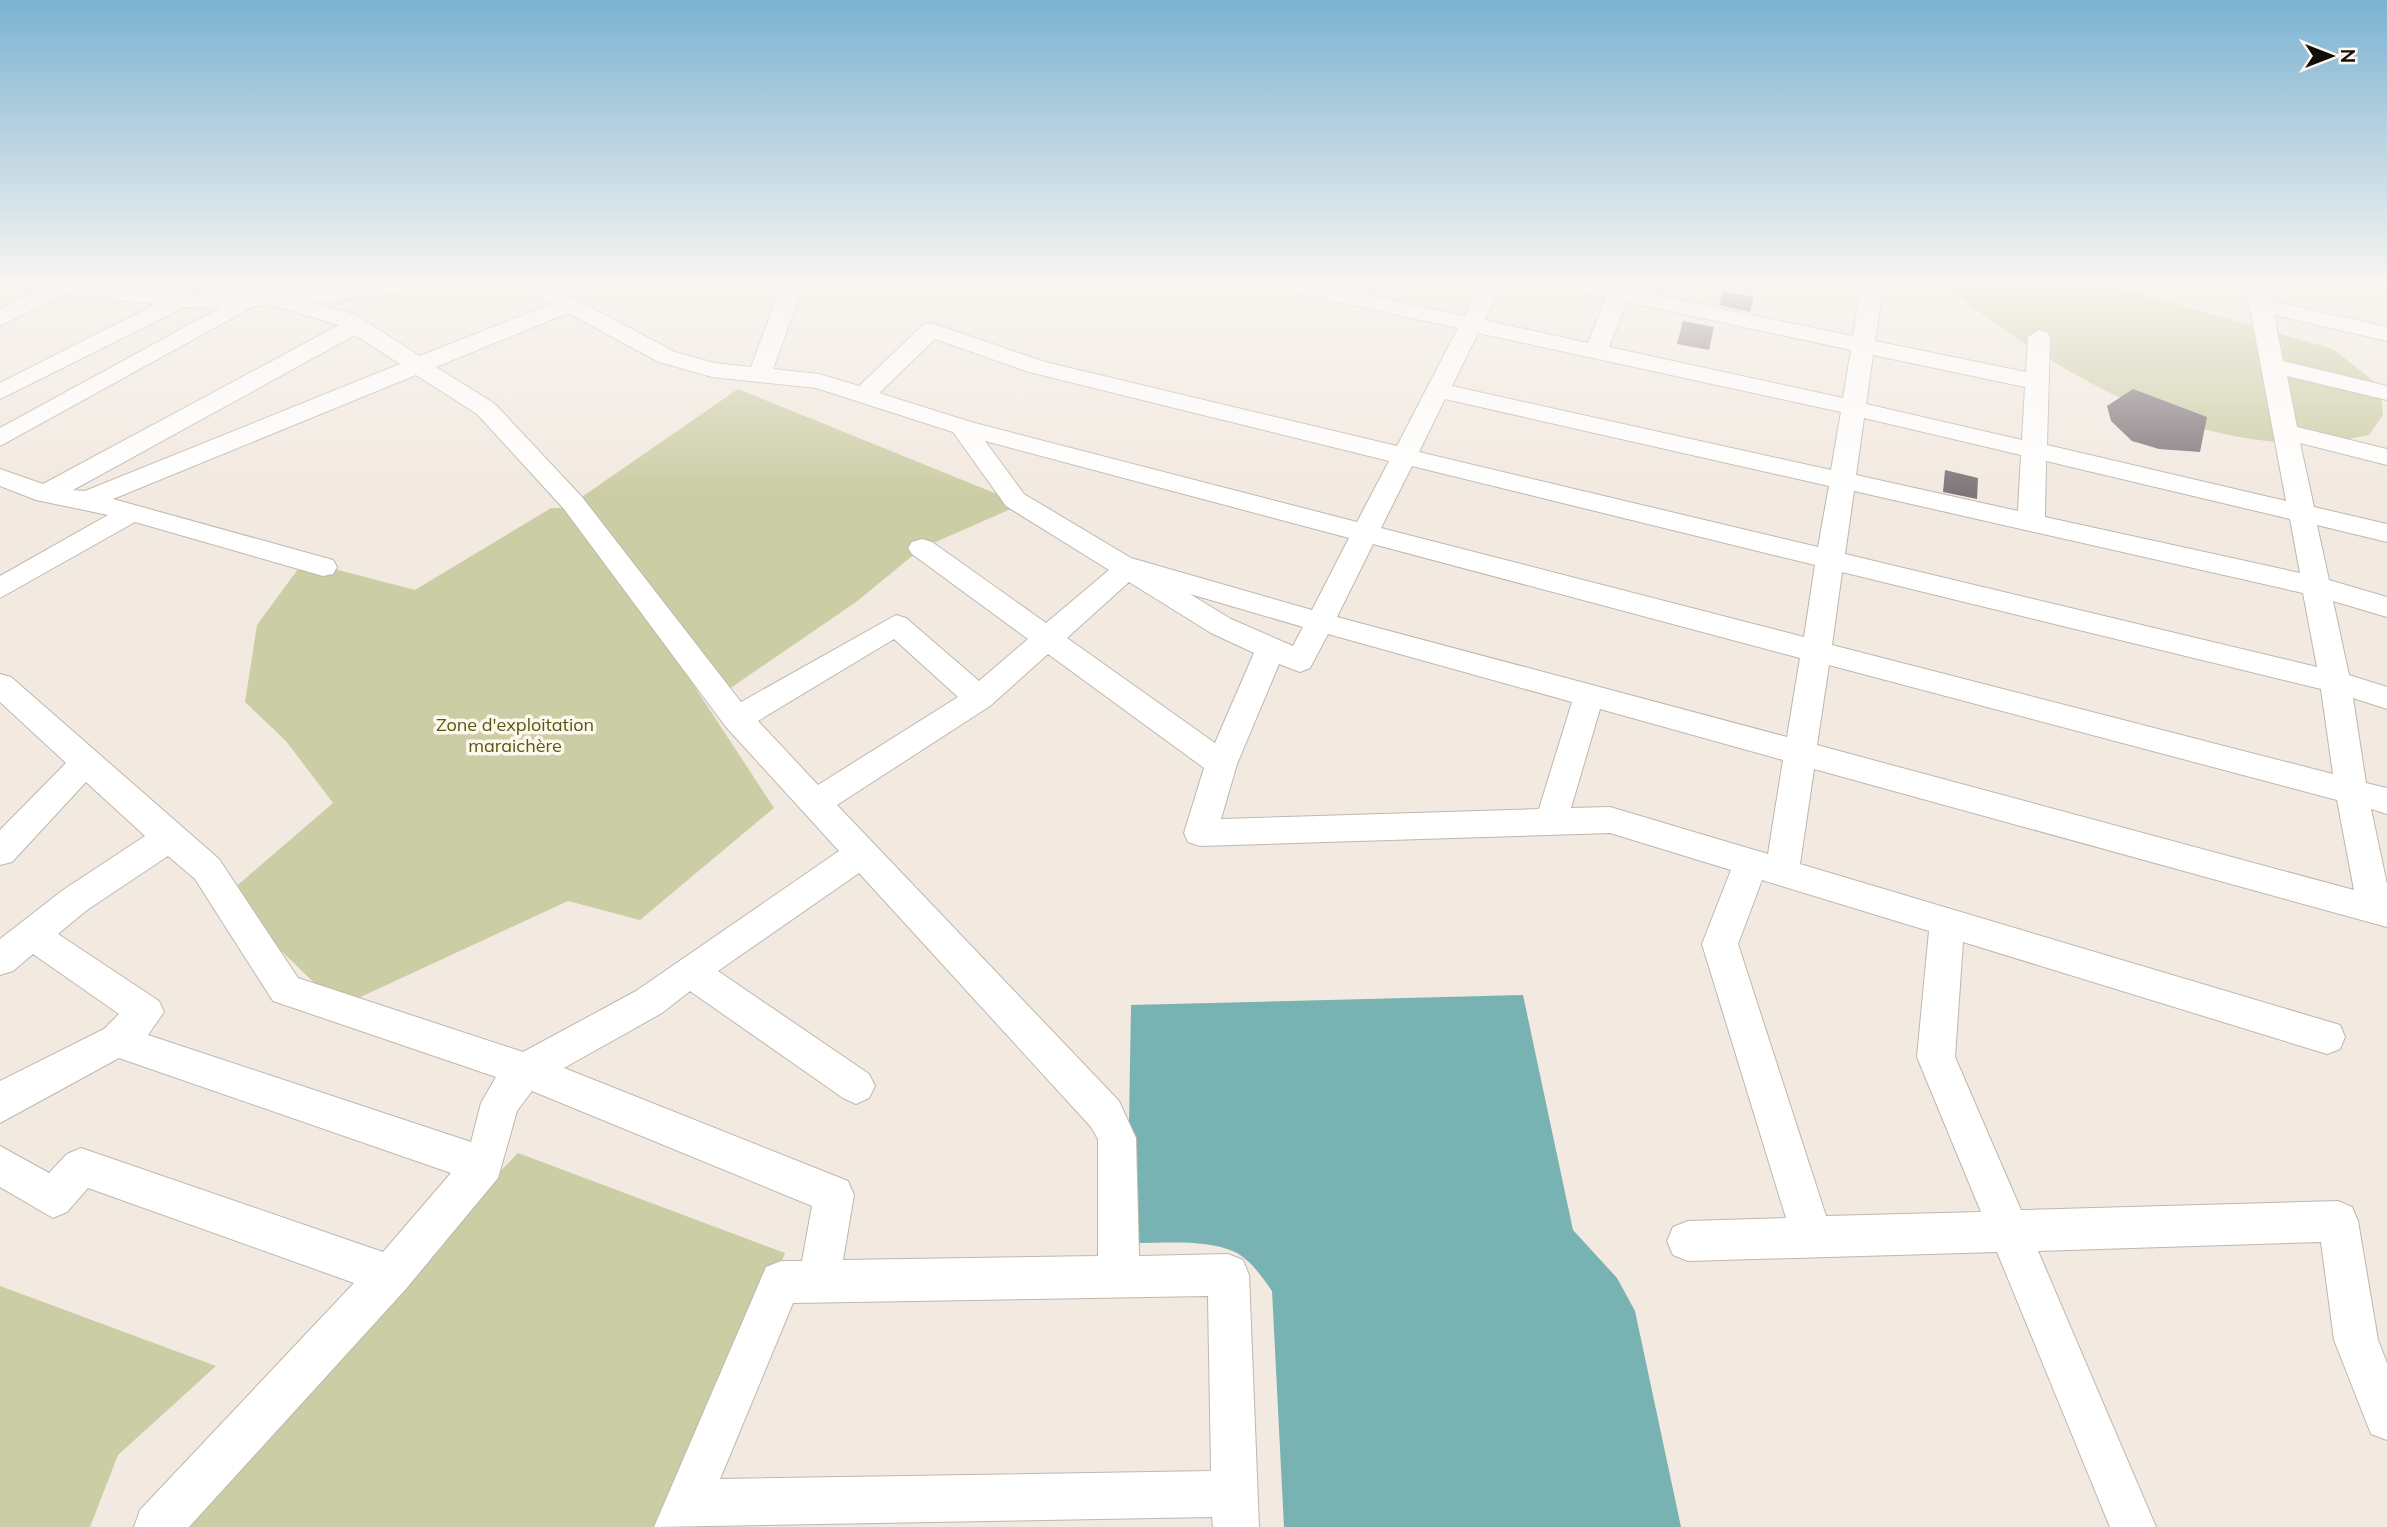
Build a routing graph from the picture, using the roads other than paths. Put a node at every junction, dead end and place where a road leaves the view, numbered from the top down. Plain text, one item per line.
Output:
1 (79, 352) edge
2 (151, 352) edge
3 (306, 352) edge
4 (398, 352) edge
5 (450, 352) edge
6 (658, 352) edge
7 (767, 352) edge
8 (908, 352) edge
9 (995, 352) edge
10 (1456, 352) edge
11 (1602, 352) edge
12 (1863, 352) edge
13 (1898, 352) edge
14 (2038, 352) edge
15 (2270, 352) edge
16 (418, 365) junction
17 (2272, 365) junction
18 (758, 376) junction
19 (2037, 382) junction
20 (1437, 390) junction
21 (0, 392) edge
22 (2387, 393) edge
23 (864, 394) junction
24 (1854, 408) junction
25 (962, 427) junction
26 (2285, 431) junction
27 (0, 438) edge
28 (2034, 449) junction
29 (1404, 456) junction
30 (2387, 457) edge
31 (0, 477) edge
32 (1842, 481) junction
33 (45, 494) junction
34 (87, 500) junction
35 (2300, 510) junction
36 (133, 512) junction
37 (2031, 523) junction
38 (1365, 532) junction
39 (2387, 533) edge
40 (922, 548) dead end
41 (1830, 559) junction
42 (323, 567) dead end
43 (1129, 567) junction
44 (2315, 586) junction
45 (0, 587) edge
46 (2387, 607) edge
47 (1320, 622) junction
48 (1045, 636) junction
49 (1271, 648) junction
50 (1816, 650) junction
51 (2335, 682) junction
52 (1589, 695) junction
53 (4, 696) edge
54 (979, 698) junction
55 (2387, 698) edge
56 (737, 719) junction
57 (1800, 753) junction
58 (85, 763) junction
59 (1221, 764) junction
60 (2351, 789) junction
61 (2387, 801) edge
62 (814, 804) junction
63 (1551, 822) junction
64 (169, 838) junction
65 (0, 852) edge
66 (862, 853) junction
67 (1766, 867) junction
68 (2381, 911) edge
69 (1947, 922) junction
70 (32, 935) junction
71 (0, 960) edge
72 (689, 971) junction
73 (2327, 1038) dead end
74 (117, 1041) junction
75 (525, 1070) junction
76 (856, 1086) dead end
77 (3, 1096) edge
78 (484, 1164) junction
79 (0, 1165) edge
80 (2009, 1231) junction
81 (1813, 1238) junction
82 (1688, 1241) dead end
83 (390, 1275) junction
84 (1119, 1277) junction
85 (819, 1281) junction
86 (2387, 1418) edge
87 (1236, 1510) edge
88 (682, 1515) edge
89 (157, 1527) edge
90 (2133, 1527) edge

1 - 21 street
2 - 27 street
3 - 33 street
4 - 16 street
5 - 16 street
6 - 18 street
7 - 18 street
8 - 23 street
9 - 29 street
10 - 20 street
11 - 24 street
12 - 24 street
13 - 19 street
14 - 19 street
15 - 17 street
16 - 34 street
16 - 56 street
17 - 22 street
17 - 26 street
18 - 23 street
19 - 28 street
20 - 29 street
20 - 32 street
23 - 25 street
24 - 28 street
24 - 32 street
25 - 38 street
25 - 43 street
26 - 30 street
26 - 35 street
28 - 35 street
28 - 37 street
29 - 38 street
29 - 41 street
31 - 33 street
32 - 37 street
32 - 41 street
33 - 34 street
34 - 36 street
35 - 39 street
35 - 44 street
36 - 42 street
36 - 45 street
37 - 44 street
38 - 47 street
38 - 50 street
40 - 48 street
41 - 50 street
41 - 51 street
43 - 47 street
43 - 48 street
43 - 49 street
44 - 46 street
44 - 51 street
47 - 49 street
47 - 52 street
48 - 54 street
48 - 59 street
49 - 59 street
50 - 57 street
50 - 60 street
51 - 55 street
51 - 60 street
52 - 57 street
52 - 63 street
53 - 58 street
54 - 56 street
54 - 62 street
56 - 62 street
57 - 67 street
57 - 68 street
58 - 64 street
58 - 65 street
59 - 63 street
60 - 61 street
60 - 68 street
62 - 66 street
63 - 67 street
64 - 70 street
64 - 75 street
66 - 72 street
66 - 84 street
67 - 69 street
67 - 81 street
69 - 73 street
69 - 80 street
70 - 71 street
70 - 74 street
72 - 75 street
72 - 76 street
74 - 77 street
74 - 78 street
75 - 78 street
75 - 85 street
78 - 83 street
79 - 83 street
80 - 81 street
80 - 86 street
80 - 90 street
81 - 82 street
83 - 89 street
84 - 85 street
84 - 87 street
85 - 88 street
87 - 88 street

